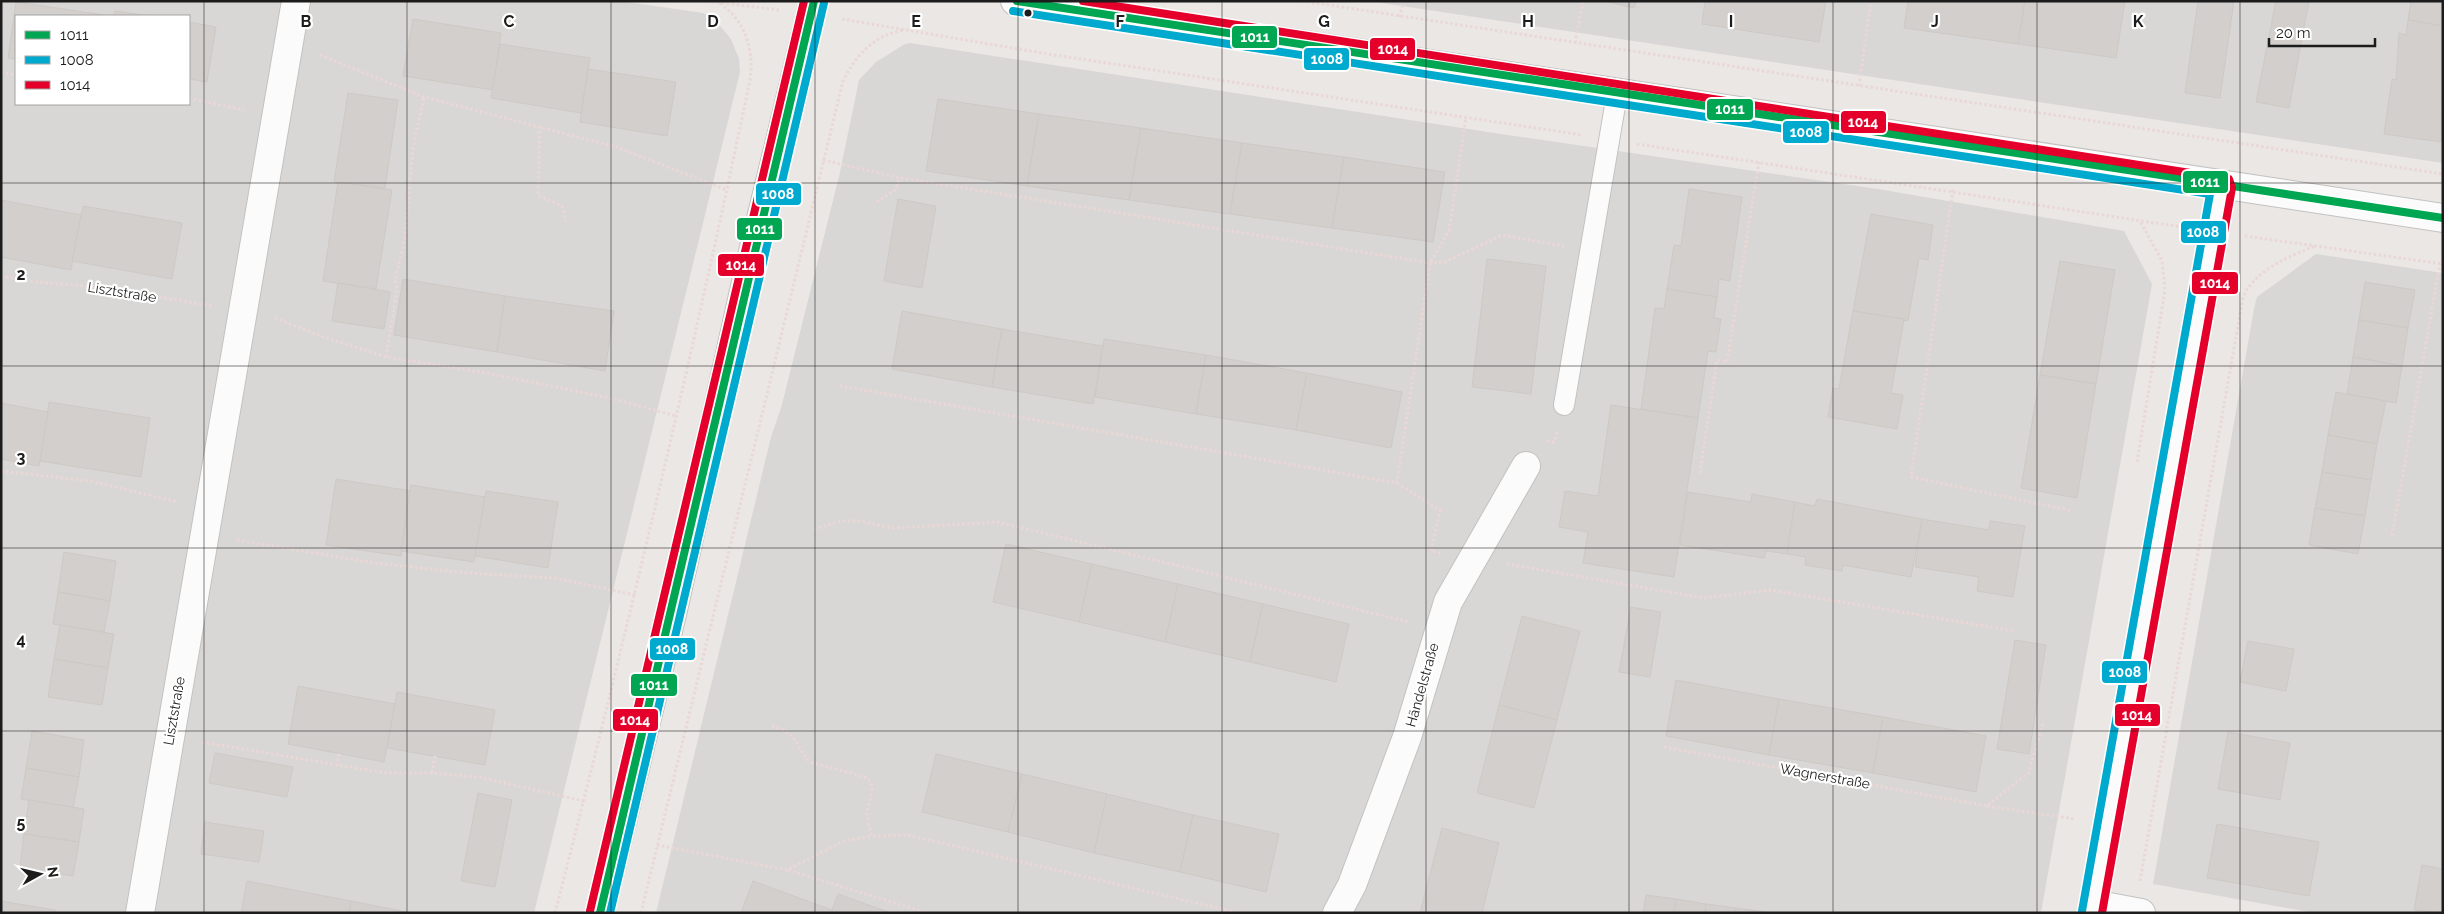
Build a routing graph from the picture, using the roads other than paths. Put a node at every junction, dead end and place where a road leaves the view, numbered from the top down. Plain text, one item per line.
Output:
1 (296, 1) edge
2 (814, 1) edge
3 (1015, 1) edge
4 (1617, 94) junction
5 (2222, 186) junction
6 (2443, 218) edge
7 (1564, 405) road end
8 (1526, 466) road end
9 (2092, 908) edge
10 (2138, 912) edge
11 (140, 913) edge
12 (600, 913) edge
13 (1337, 913) edge

1 - 11 street, Lisztstraße
2 - 12 street
3 - 4 street
4 - 5 street
4 - 7 lane
5 - 6 street
5 - 9 street
8 - 13 street, Händelstraße
9 - 10 street

